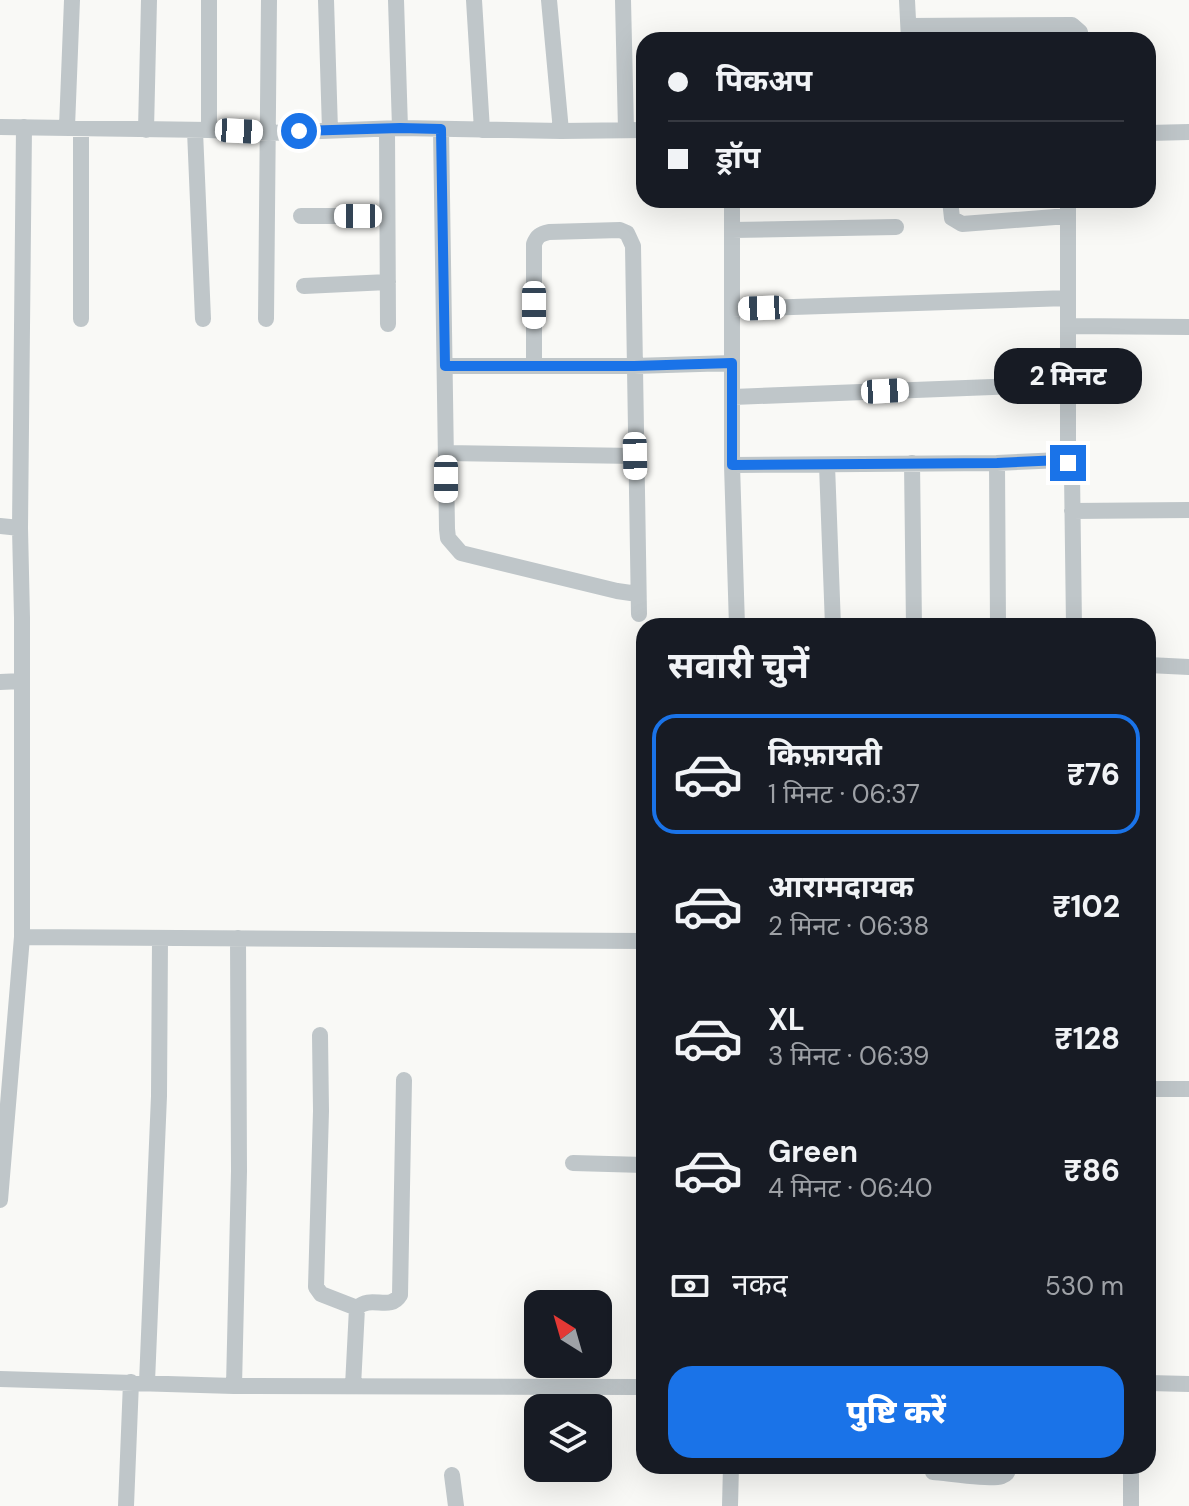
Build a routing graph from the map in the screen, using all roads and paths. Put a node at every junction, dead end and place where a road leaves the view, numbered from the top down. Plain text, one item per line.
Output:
1 (72, 0) edge
2 (149, 0) edge
3 (209, 0) edge
4 (269, 0) edge
5 (326, 0) edge
6 (396, 0) edge
7 (474, 0) edge
8 (549, 0) edge
9 (623, 0) edge
10 (907, 0) edge
11 (909, 32) edge
12 (929, 32) edge
13 (1080, 32) edge
14 (0, 127) edge
15 (24, 127) junction
16 (74, 128) junction
17 (393, 129) junction
18 (441, 129) junction
19 (146, 130) junction
20 (202, 130) junction
21 (330, 130) junction
22 (482, 130) junction
23 (626, 130) junction
24 (636, 130) edge
25 (561, 131) junction
26 (1189, 132) edge
27 (269, 133) junction
28 (1156, 133) edge
29 (732, 208) edge
30 (951, 208) edge
31 (1068, 208) edge
32 (301, 216) dead end
33 (387, 216) junction
34 (896, 227) dead end
35 (732, 230) junction
36 (388, 282) junction
37 (304, 286) dead end
38 (1068, 298) junction
39 (732, 309) junction
40 (81, 319) dead end
41 (203, 319) dead end
42 (266, 319) dead end
43 (388, 324) dead end
44 (1068, 326) junction
45 (1189, 327) edge
46 (732, 363) junction
47 (445, 366) junction
48 (534, 366) junction
49 (634, 366) junction
50 (1068, 384) junction
51 (733, 397) junction
52 (446, 453) junction
53 (635, 456) junction
54 (912, 463) junction
55 (997, 463) junction
56 (1068, 463) junction
57 (732, 465) junction
58 (827, 465) junction
59 (1189, 510) edge
60 (1072, 511) junction
61 (0, 526) edge
62 (20, 528) junction
63 (638, 594) junction
64 (639, 614) dead end
65 (737, 618) edge
66 (833, 618) edge
67 (914, 618) edge
68 (998, 618) edge
69 (1074, 618) edge
70 (1156, 665) edge
71 (1189, 667) edge
72 (22, 681) junction
73 (0, 682) edge
74 (22, 937) junction
75 (238, 938) junction
76 (160, 939) junction
77 (636, 941) edge
78 (17, 1001) junction
79 (0, 1002) edge
80 (320, 1035) dead end
81 (404, 1080) dead end
82 (1156, 1089) edge
83 (1182, 1089) edge
84 (1189, 1102) edge
85 (573, 1163) dead end
86 (636, 1165) edge
87 (0, 1200) edge
88 (357, 1308) junction
89 (0, 1379) edge
90 (139, 1382) junction
91 (1156, 1383) edge
92 (1189, 1384) edge
93 (234, 1386) junction
94 (353, 1386) junction
95 (636, 1387) edge
96 (731, 1474) edge
97 (957, 1474) edge
98 (1005, 1474) edge
99 (1131, 1474) edge
100 (452, 1475) dead end
101 (126, 1506) edge
102 (456, 1506) edge
103 (730, 1506) edge
104 (1131, 1506) edge

1 - 16 street
2 - 19 street
3 - 20 street
4 - 27 street
5 - 21 street
6 - 17 street
7 - 22 street
8 - 25 street
9 - 23 street
10 - 11 street
12 - 13 street
14 - 15 street
15 - 16 street
15 - 62 street
16 - 19 street
16 - 40 street
17 - 18 street
17 - 21 street
17 - 33 street
18 - 22 street
18 - 47 street
19 - 20 street
20 - 27 street
20 - 41 street
21 - 27 street
22 - 25 street
23 - 24 street
23 - 25 street
26 - 28 street
27 - 42 street
29 - 35 street
30 - 31 street
31 - 38 street
32 - 33 street
33 - 36 street
34 - 35 street
35 - 39 street
36 - 37 street
36 - 43 street
38 - 39 street
38 - 44 street
39 - 46 street
44 - 45 street
44 - 50 street
46 - 49 street
46 - 51 street
47 - 48 street
47 - 52 street
48 - 49 street
48 - 49 street
49 - 53 street
50 - 51 street
50 - 56 street
51 - 57 street
52 - 53 street
52 - 63 street
53 - 63 street
54 - 55 street
54 - 58 street
54 - 67 street
55 - 56 street
55 - 68 street
56 - 60 street
57 - 58 street
57 - 65 street
58 - 66 street
59 - 60 street
60 - 69 street
61 - 62 street
62 - 72 street
63 - 64 street
70 - 71 street
72 - 73 street
72 - 74 street
74 - 76 street
74 - 78 street
75 - 76 street
75 - 77 street
75 - 93 street
76 - 90 street
78 - 79 street
78 - 87 street
80 - 88 street
81 - 88 street
82 - 83 street
83 - 84 street
85 - 86 street
88 - 94 street
89 - 90 street
90 - 93 street
90 - 101 street
91 - 92 street
93 - 94 street
94 - 95 street
96 - 103 street
97 - 98 street
99 - 104 street
100 - 102 street

